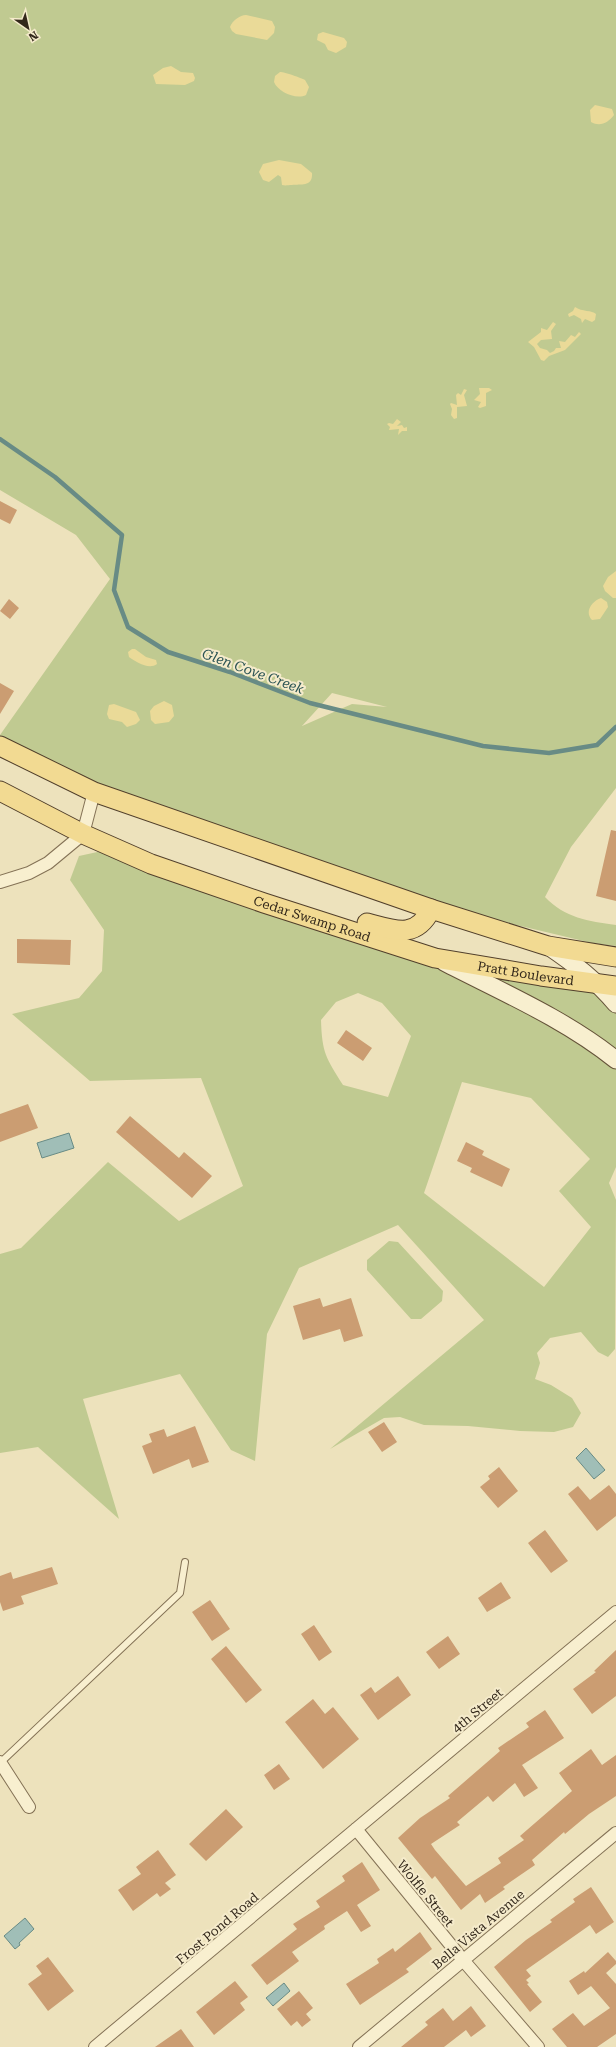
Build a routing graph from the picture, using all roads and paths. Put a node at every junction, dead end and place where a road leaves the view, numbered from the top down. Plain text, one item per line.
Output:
1 (0, 746) edge
2 (0, 791) edge
3 (94, 792) junction
4 (83, 834) junction
5 (0, 882) edge
6 (244, 896) junction
7 (430, 909) junction
8 (548, 946) junction
9 (616, 957) edge
10 (435, 958) junction
11 (608, 985) edge
12 (616, 1004) edge
13 (616, 1060) edge
14 (185, 1562) dead end
15 (616, 1612) edge
16 (0, 1762) edge
17 (29, 1807) dead end
18 (356, 1829) junction
19 (616, 1833) edge
20 (463, 1960) junction
21 (95, 2047) edge
22 (359, 2047) edge
23 (538, 2047) edge

1 - 3 main road
2 - 4 main road, Cedar Swamp Road
3 - 4 street
3 - 7 main road
4 - 5 street
4 - 6 main road, Cedar Swamp Road
6 - 7 main road
6 - 10 main road, Cedar Swamp Road
7 - 8 main road
8 - 9 main road
8 - 11 main road
10 - 11 main road, Pratt Boulevard
10 - 13 main road, Cedar Swamp Road
11 - 12 main road
14 - 16 lane
15 - 18 street, 4th Street
16 - 17 street
18 - 20 street, Wolfle Street
18 - 21 street, Frost Pond Road
19 - 20 street, Bella Vista Avenue
20 - 22 street, Bella Vista Avenue
20 - 23 street, Wolfle Street

